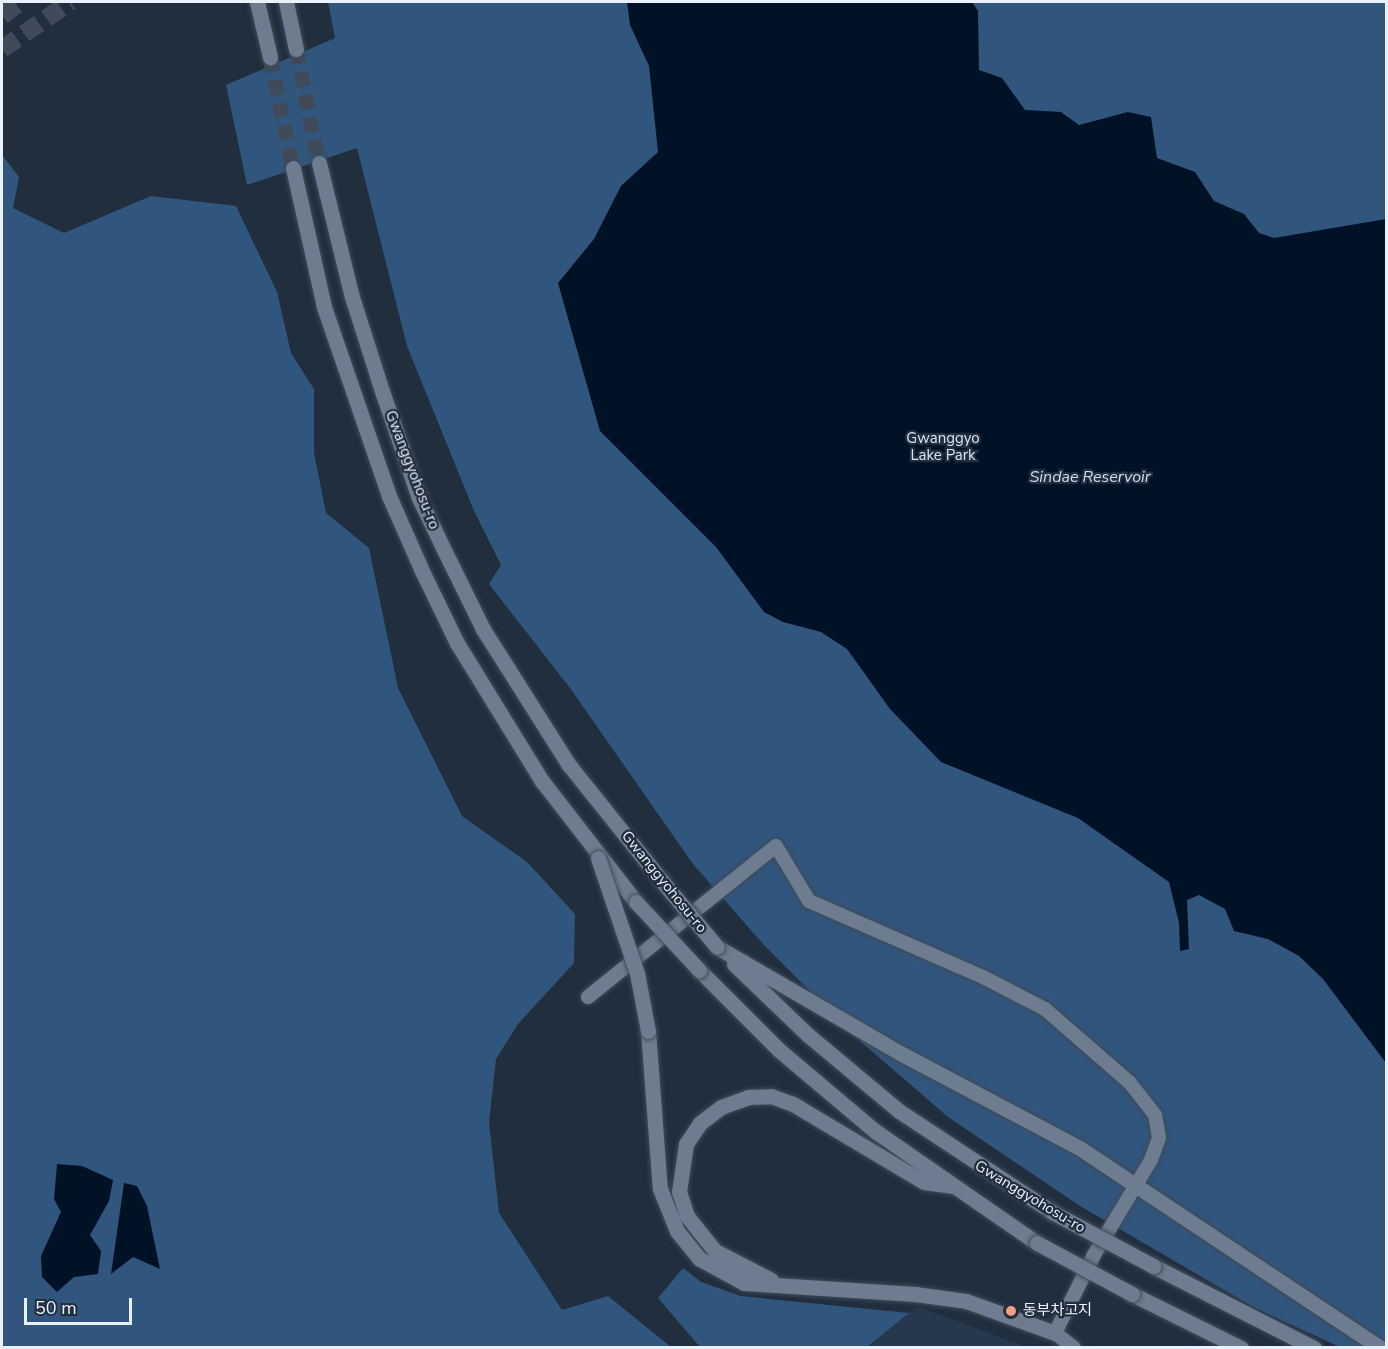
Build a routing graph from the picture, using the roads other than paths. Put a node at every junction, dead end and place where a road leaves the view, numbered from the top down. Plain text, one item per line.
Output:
1 (257, 2) edge
2 (286, 2) edge
3 (296, 49) tunnel mouth
4 (270, 57) tunnel mouth
5 (319, 163) tunnel mouth
6 (293, 168) tunnel mouth
7 (598, 858) junction
8 (717, 947) junction
9 (588, 997) dead end
10 (1137, 1184) junction
11 (954, 1186) junction
12 (779, 1284) junction
13 (1055, 1333) junction
14 (1074, 1347) edge
15 (1241, 1347) edge
16 (1314, 1347) edge
17 (1381, 1347) edge

1 - 4 main road
2 - 3 main road
5 - 8 main road, Gwanggyohosu-ro, bridge
6 - 7 main road, Gwanggyohosu-ro
7 - 11 main road, Gwanggyohosu-ro, bridge
7 - 12 main road, bridge
8 - 10 main road
8 - 16 main road, Gwanggyohosu-ro, bridge
9 - 10 street
10 - 13 street
10 - 17 main road
11 - 12 main road
11 - 15 main road, Gwanggyohosu-ro, bridge
12 - 13 main road
13 - 14 street

